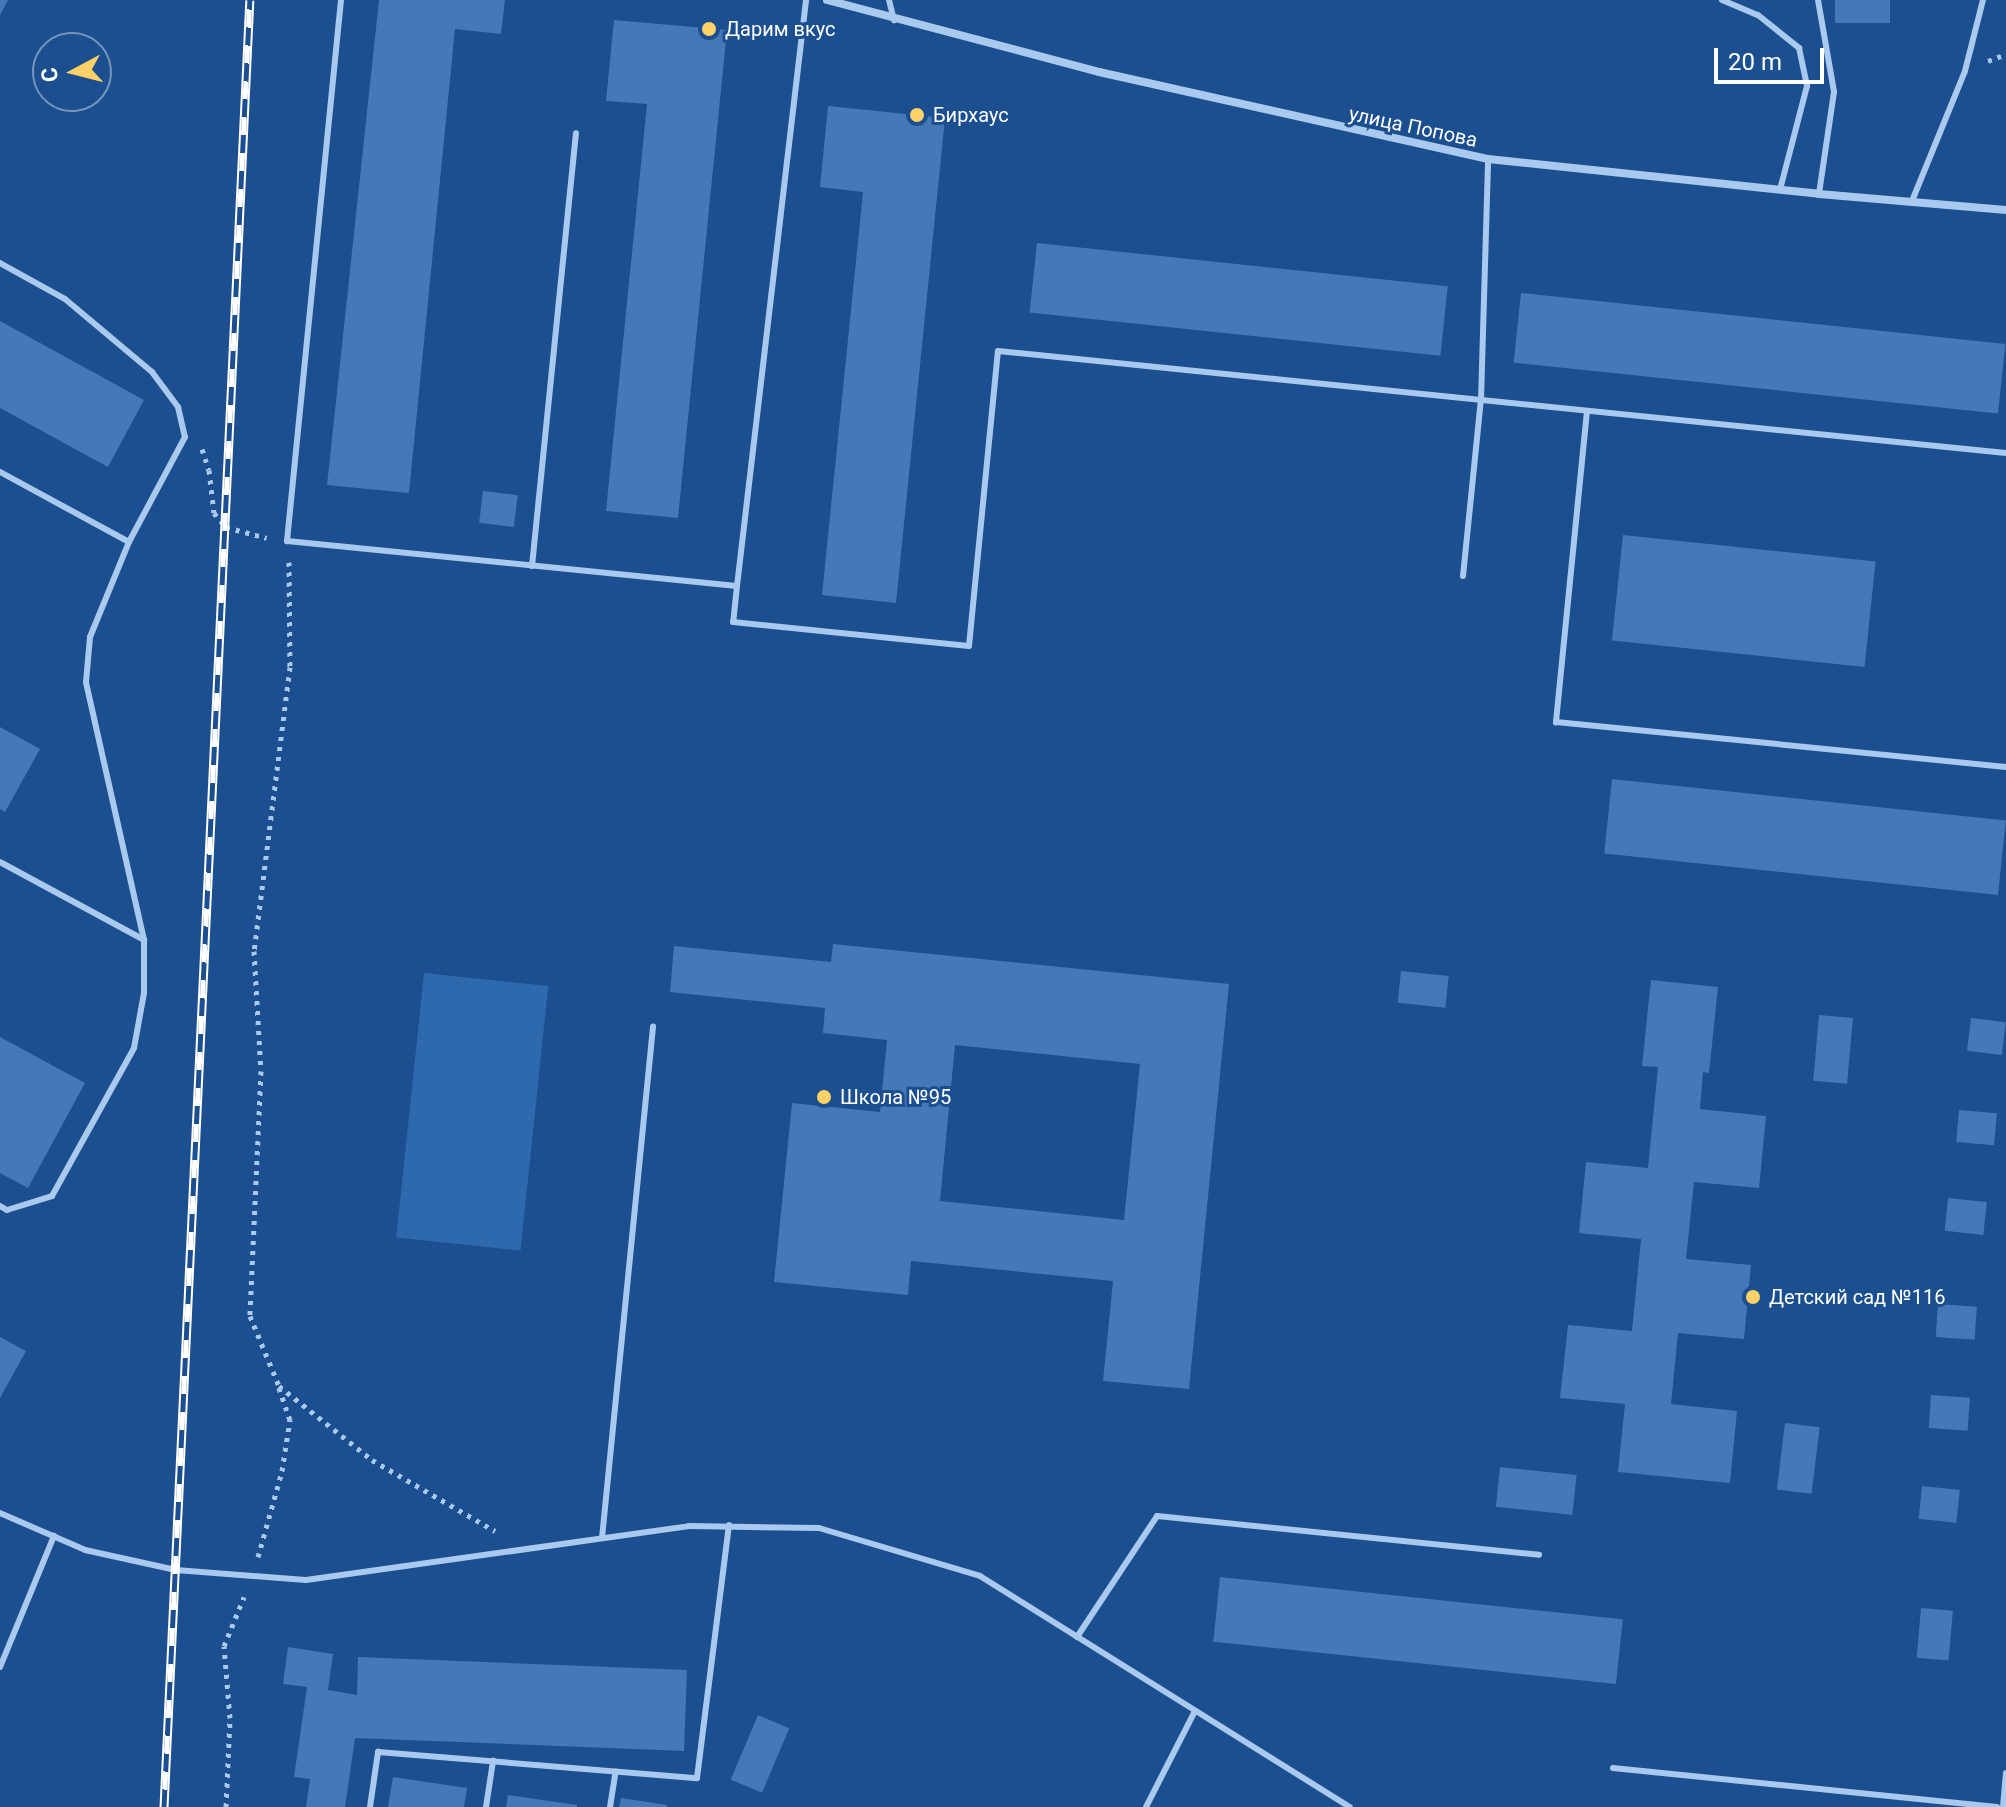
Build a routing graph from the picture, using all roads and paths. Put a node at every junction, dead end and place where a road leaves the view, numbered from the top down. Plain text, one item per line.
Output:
1 (341, 0) edge
2 (806, 0) edge
3 (827, 0) edge
4 (889, 0) edge
5 (1722, 0) edge
6 (1818, 0) edge
7 (1983, 0) edge
8 (894, 20) junction
9 (576, 133) dead end
10 (1488, 159) junction
11 (1780, 190) junction
12 (1819, 194) junction
13 (1912, 201) junction
14 (2006, 210) edge
15 (0, 263) edge
16 (1481, 400) junction
17 (178, 407) junction
18 (1587, 411) junction
19 (2006, 453) edge
20 (0, 472) edge
21 (287, 541) junction
22 (129, 542) junction
23 (532, 566) junction
24 (1463, 576) dead end
25 (737, 586) junction
26 (2006, 767) edge
27 (0, 862) edge
28 (144, 940) junction
29 (653, 1027) dead end
30 (0, 1206) edge
31 (0, 1513) edge
32 (729, 1525) junction
33 (54, 1536) junction
34 (602, 1538) junction
35 (537, 1547) junction
36 (1539, 1555) dead end
37 (1077, 1637) junction
38 (0, 1667) edge
39 (1195, 1711) junction
40 (493, 1761) junction
41 (1613, 1768) dead end
42 (616, 1771) junction
43 (2006, 1773) edge
44 (370, 1807) edge
45 (486, 1807) edge
46 (610, 1807) edge
47 (1146, 1807) edge
48 (1350, 1807) edge
49 (2000, 1807) edge

1 - 21 lane
2 - 25 lane
3 - 8 street, улица Попова
4 - 8 lane
5 - 11 lane
6 - 12 lane
7 - 13 lane
8 - 10 street, улица Попова
9 - 23 lane
10 - 11 street, улица Попова
10 - 16 lane
11 - 12 street, улица Попова
12 - 13 street, улица Попова
13 - 14 street, улица Попова
15 - 17 lane
16 - 18 lane
16 - 24 lane
16 - 25 lane
17 - 21 path
17 - 22 lane
18 - 19 lane
18 - 26 lane
20 - 22 lane
21 - 23 lane
21 - 35 path
22 - 28 lane
23 - 25 lane
27 - 28 lane
28 - 30 lane
29 - 34 lane
31 - 33 lane
32 - 34 lane
32 - 37 lane
32 - 42 lane
33 - 35 lane
33 - 38 lane
34 - 35 lane
36 - 37 lane
37 - 39 lane
39 - 47 lane
39 - 48 lane
40 - 42 lane
40 - 44 lane
40 - 45 lane
41 - 49 lane
42 - 46 lane
43 - 49 lane

